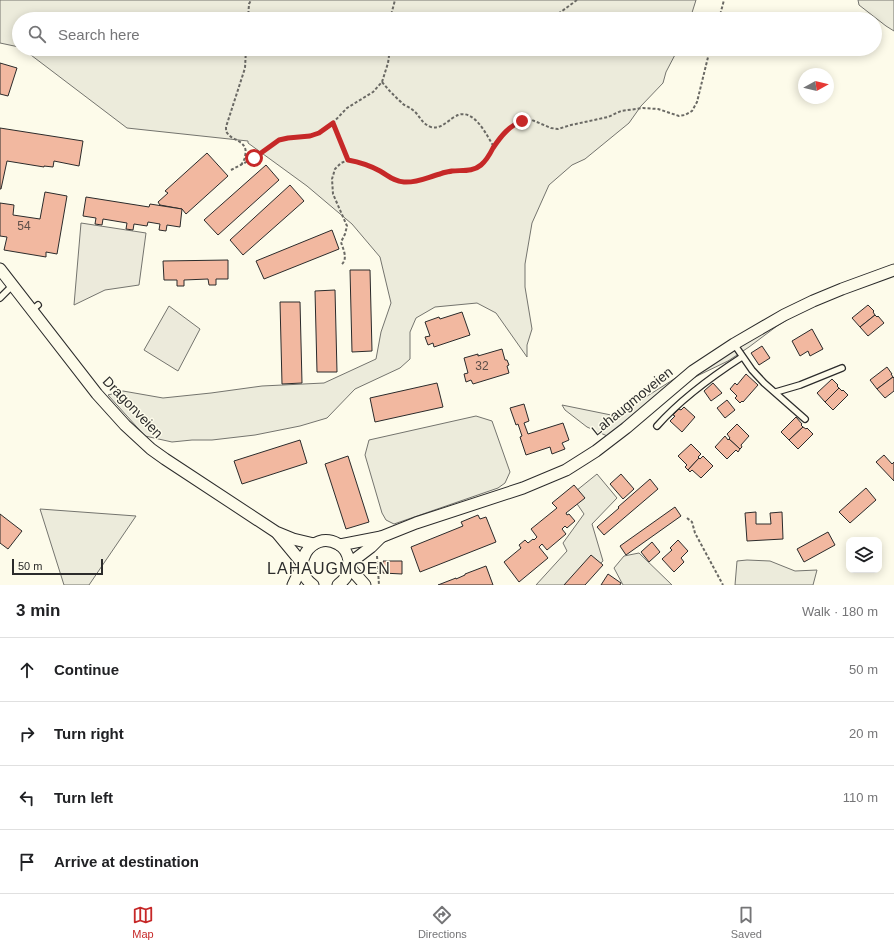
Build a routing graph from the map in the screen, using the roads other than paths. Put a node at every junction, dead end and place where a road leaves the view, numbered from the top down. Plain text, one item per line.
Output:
1 (0, 269) edge
2 (894, 270) edge
3 (13, 285) junction
4 (0, 298) edge
5 (734, 344) junction
6 (742, 357) junction
7 (842, 368) dead end
8 (776, 392) junction
9 (805, 419) dead end
10 (657, 426) dead end
11 (276, 532) junction
12 (381, 537) junction
13 (314, 544) junction
14 (340, 545) junction
15 (302, 564) junction
16 (350, 565) junction
17 (293, 585) edge
18 (313, 585) edge
19 (339, 585) edge
20 (365, 585) edge

1 - 3 street, Dragonveien
2 - 5 street, Lahaugmoveien
3 - 4 lane
3 - 11 street, Dragonveien
5 - 6 lane
5 - 12 street, Lahaugmoveien
6 - 8 lane
6 - 10 lane
7 - 8 lane
8 - 9 lane
11 - 13 street, Dragonveien
11 - 15 street, Dragonveien
12 - 14 street, Lahaugmoveien
12 - 16 street, Lahaugmoveien
13 - 14 street, Dragonveien
13 - 15 street
14 - 16 street
15 - 17 street
15 - 18 street, Dragonveien
16 - 19 street
16 - 20 street

